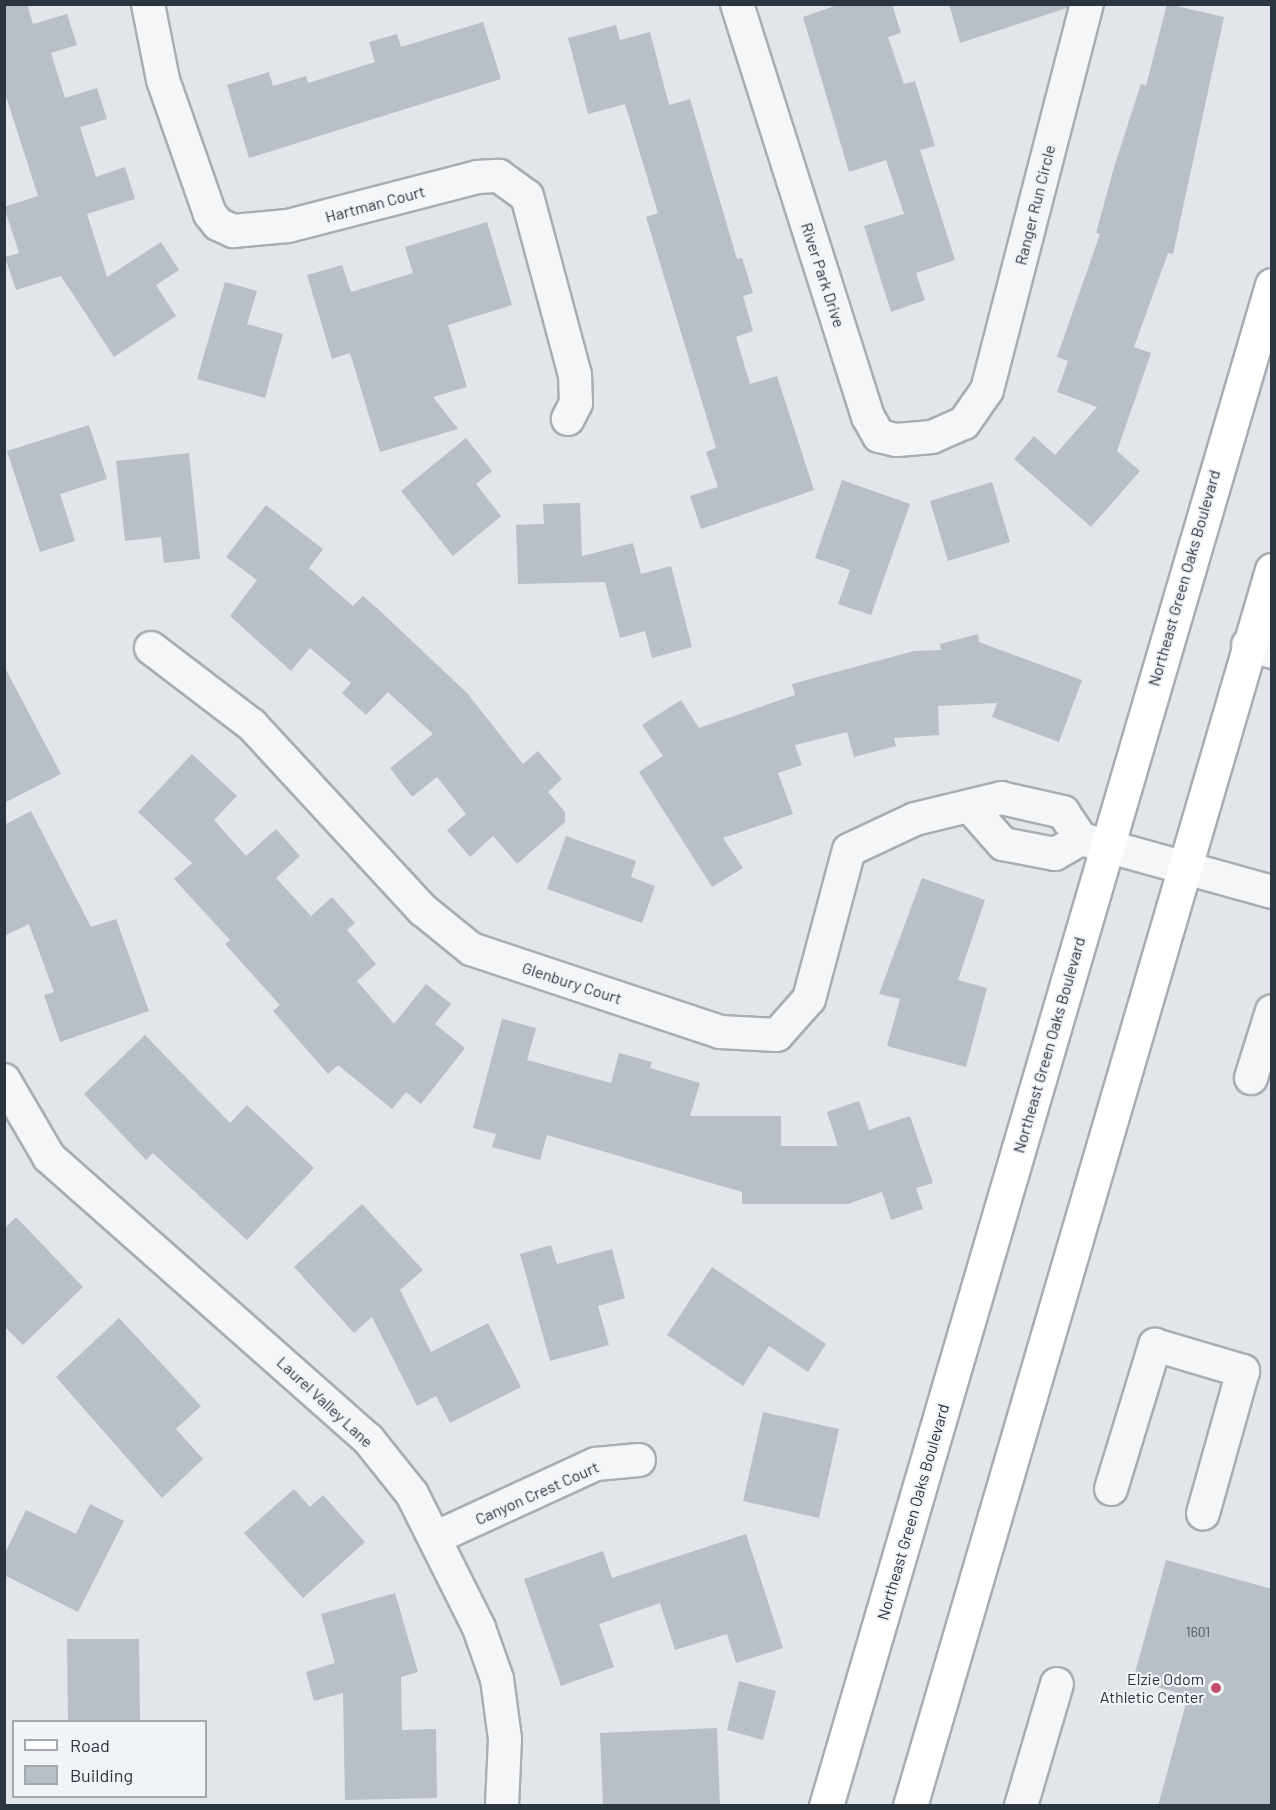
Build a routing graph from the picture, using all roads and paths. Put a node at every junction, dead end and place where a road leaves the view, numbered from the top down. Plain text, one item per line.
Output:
1 (148, 4) edge
2 (737, 4) edge
3 (1086, 4) edge
4 (1272, 285) edge
5 (979, 404) joint
6 (568, 419) dead end
7 (1272, 570) edge
8 (151, 648) dead end
9 (1260, 648) edge
10 (972, 809) junction
11 (1094, 843) junction
12 (1182, 867) junction
13 (1272, 892) edge
14 (1272, 1011) edge
15 (1251, 1078) dead end
16 (4, 1080) edge
17 (639, 1460) dead end
18 (1111, 1489) dead end
19 (1203, 1513) dead end
20 (437, 1538) junction
21 (1057, 1684) dead end
22 (502, 1806) edge
23 (826, 1806) edge
24 (910, 1806) edge
25 (1021, 1806) edge

1 - 6 street, Hartman Court
2 - 5 street, River Park Drive
3 - 5 street, Ranger Run Circle
4 - 11 main road, Northeast Green Oaks Boulevard
7 - 9 main road
8 - 10 street, Glenbury Court
9 - 12 main road
10 - 11 street, Glenbury Court
10 - 11 street
11 - 12 street
11 - 23 main road, Northeast Green Oaks Boulevard
12 - 13 street
12 - 24 main road
14 - 15 street
16 - 20 street, Laurel Valley Lane
17 - 20 street, Canyon Crest Court
18 - 19 street
20 - 22 street, Laurel Valley Lane
21 - 25 street

